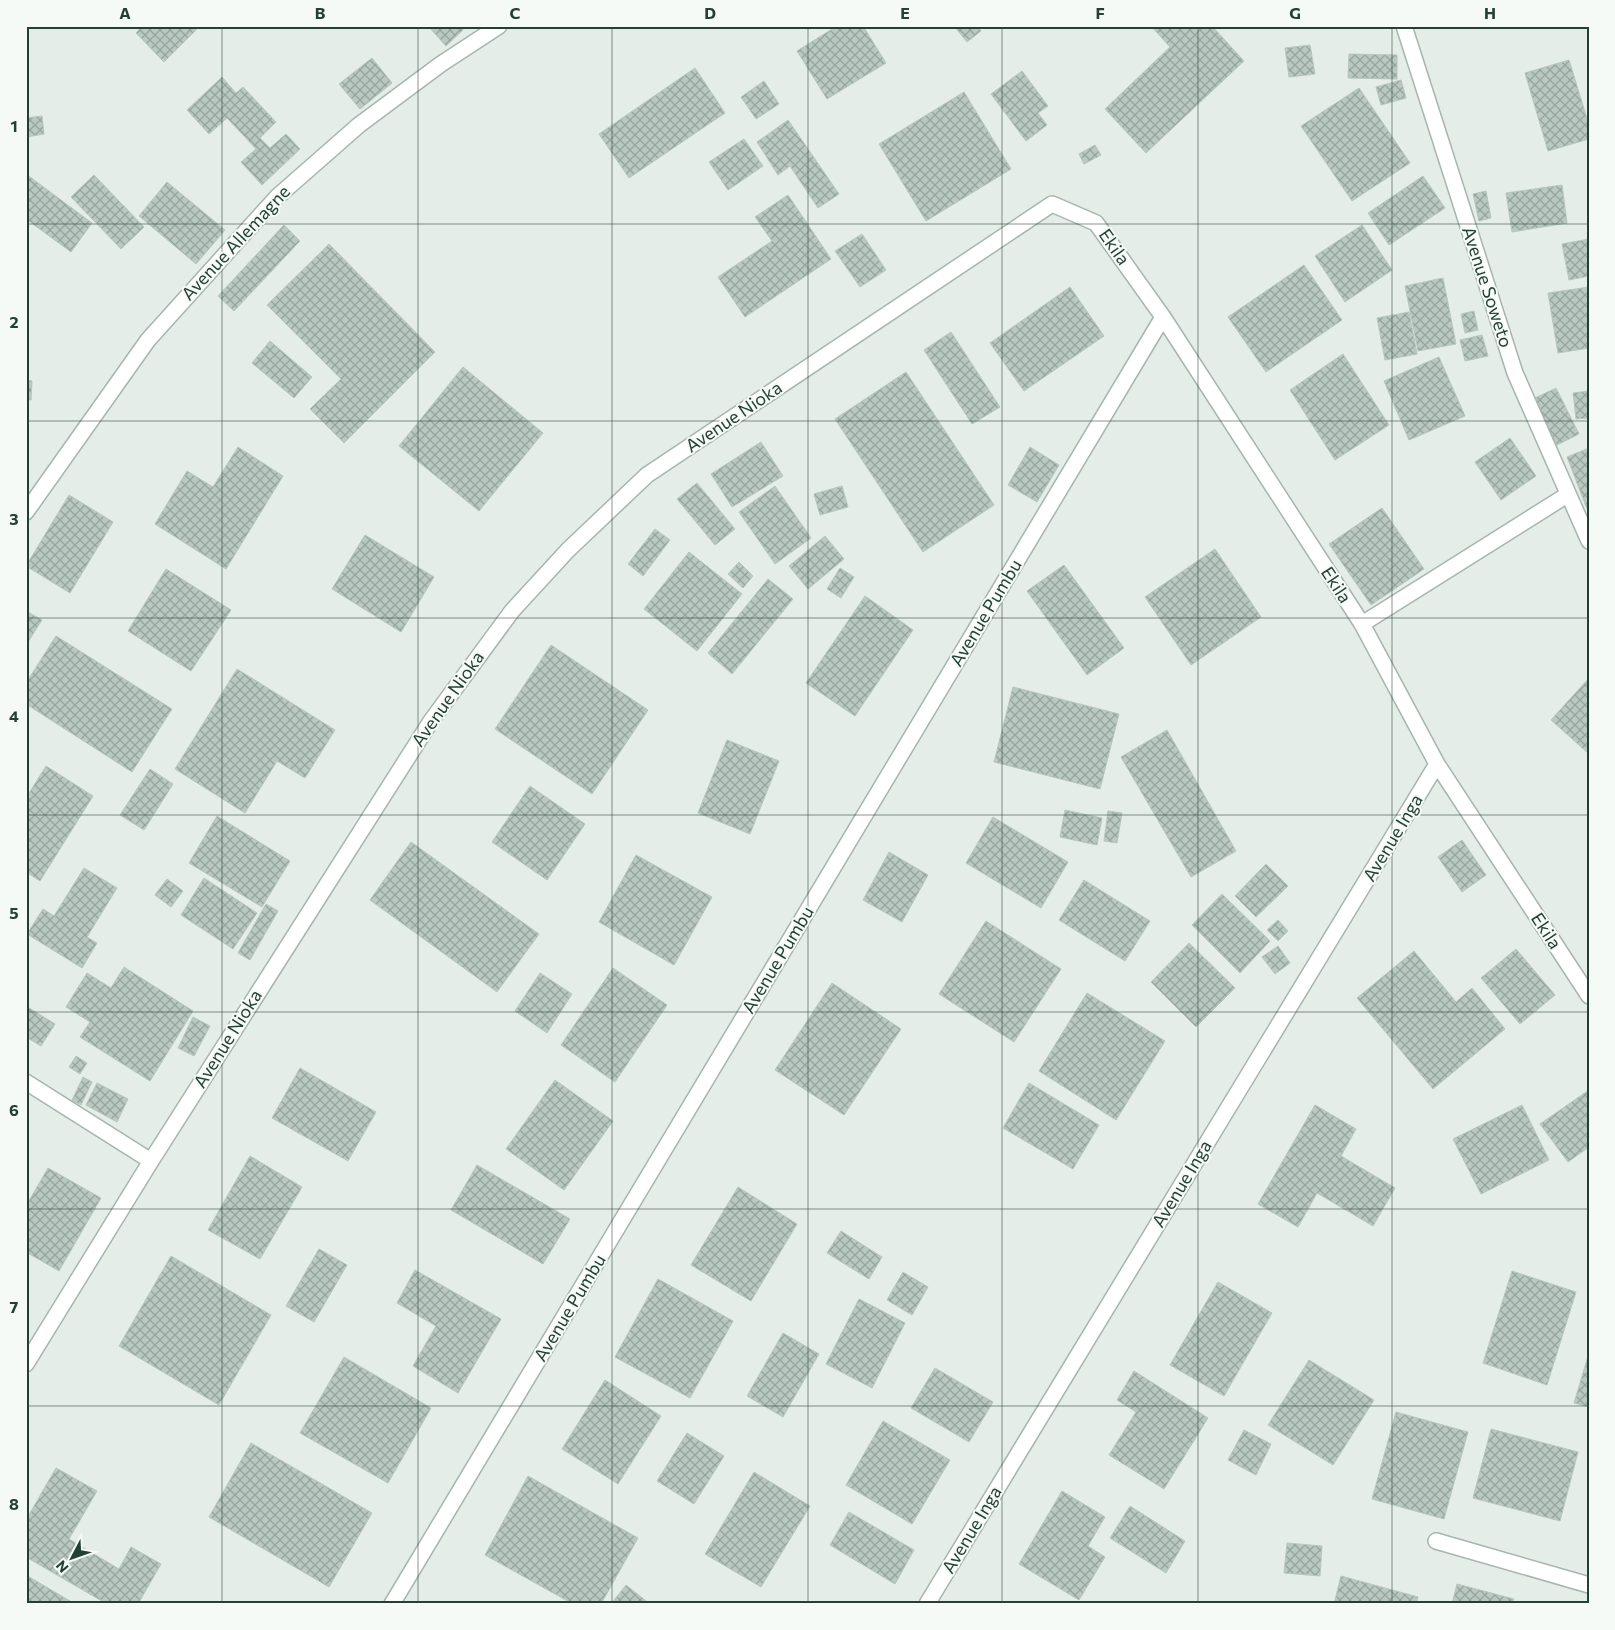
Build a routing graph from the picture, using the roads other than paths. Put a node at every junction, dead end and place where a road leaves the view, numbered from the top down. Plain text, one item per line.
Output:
1 (498, 26) edge
2 (1404, 26) edge
3 (1052, 204) joint
4 (1163, 317) junction
5 (1567, 496) junction
6 (26, 512) edge
7 (1589, 541) edge
8 (1362, 624) junction
9 (1437, 764) junction
10 (1589, 996) edge
11 (26, 1082) edge
12 (151, 1161) junction
13 (26, 1364) edge
14 (1436, 1541) dead end
15 (1589, 1585) edge
16 (392, 1604) edge
17 (926, 1604) edge

1 - 6 street, Avenue Allemagne
2 - 5 street, Avenue Soweto
3 - 4 street, Ekila
3 - 12 street, Avenue Nioka
4 - 8 street, Ekila
4 - 16 street, Avenue Pumbu
5 - 7 street, Avenue Soweto
5 - 8 street
8 - 9 street, Ekila
9 - 10 street, Ekila
9 - 17 street, Avenue Inga
11 - 12 street
12 - 13 street, Avenue Nioka
14 - 15 street

